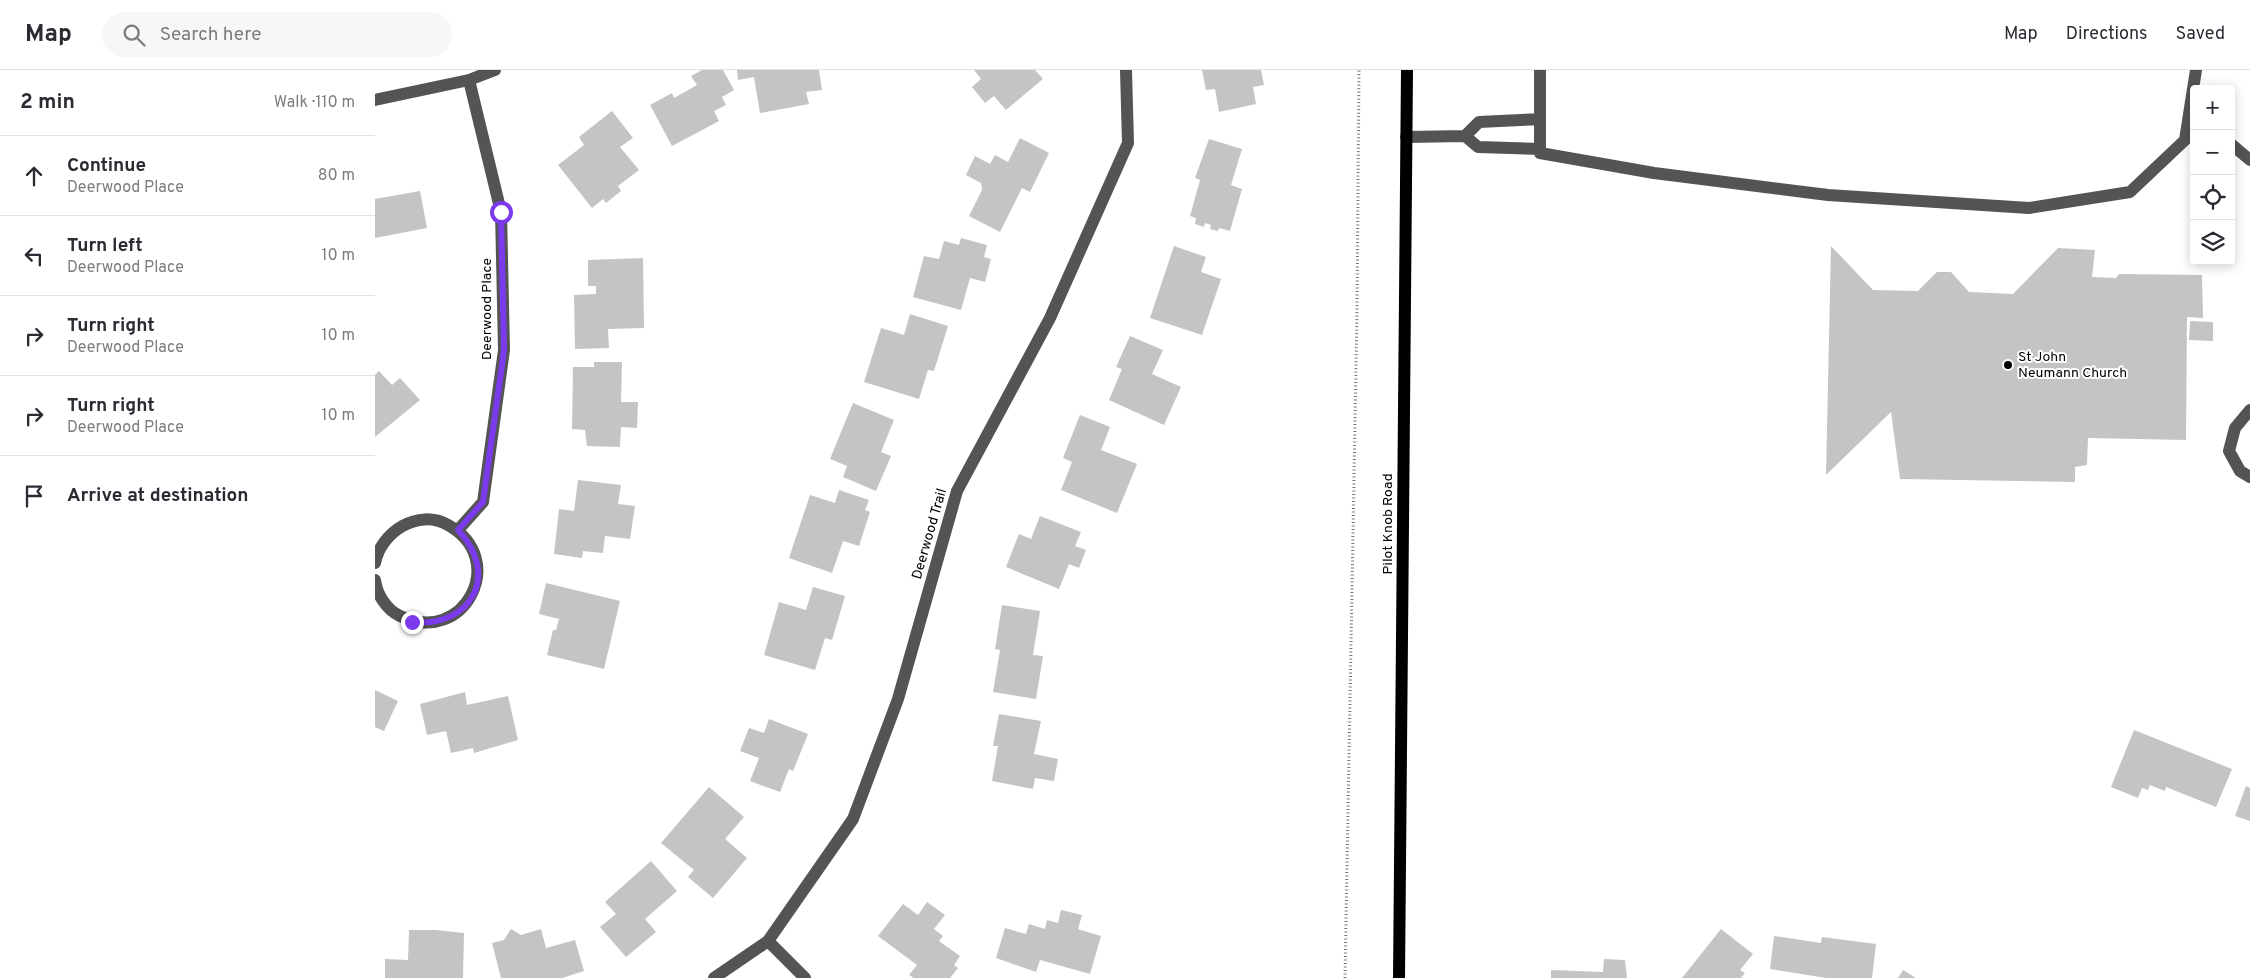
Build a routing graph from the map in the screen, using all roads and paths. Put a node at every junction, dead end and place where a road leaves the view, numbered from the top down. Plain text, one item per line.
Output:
1 (495, 70) edge
2 (1126, 70) edge
3 (1359, 70) edge
4 (1407, 70) edge
5 (1540, 70) edge
6 (2196, 70) edge
7 (469, 80) junction
8 (2195, 85) edge
9 (375, 100) edge
10 (1540, 119) junction
11 (2190, 128) edge
12 (1465, 136) junction
13 (1406, 137) junction
14 (2235, 147) edge
15 (1540, 149) junction
16 (2250, 160) edge
17 (2250, 410) edge
18 (2250, 477) edge
19 (458, 530) junction
20 (375, 563) edge
21 (375, 580) edge
22 (768, 941) junction
23 (714, 978) edge
24 (805, 978) edge
25 (1345, 978) edge
26 (1399, 978) edge

1 - 7 street
2 - 22 street, Deerwood Trail
3 - 25 path
4 - 13 main road, Pilot Knob Road
5 - 10 street
6 - 8 street
7 - 9 street
7 - 19 street, Deerwood Place
10 - 12 street
10 - 15 street
11 - 15 street
12 - 13 street
12 - 15 street
13 - 26 main road, Pilot Knob Road
14 - 16 street
17 - 18 street
19 - 20 street
19 - 21 street
22 - 23 street, Deerwood Trail
22 - 24 street

